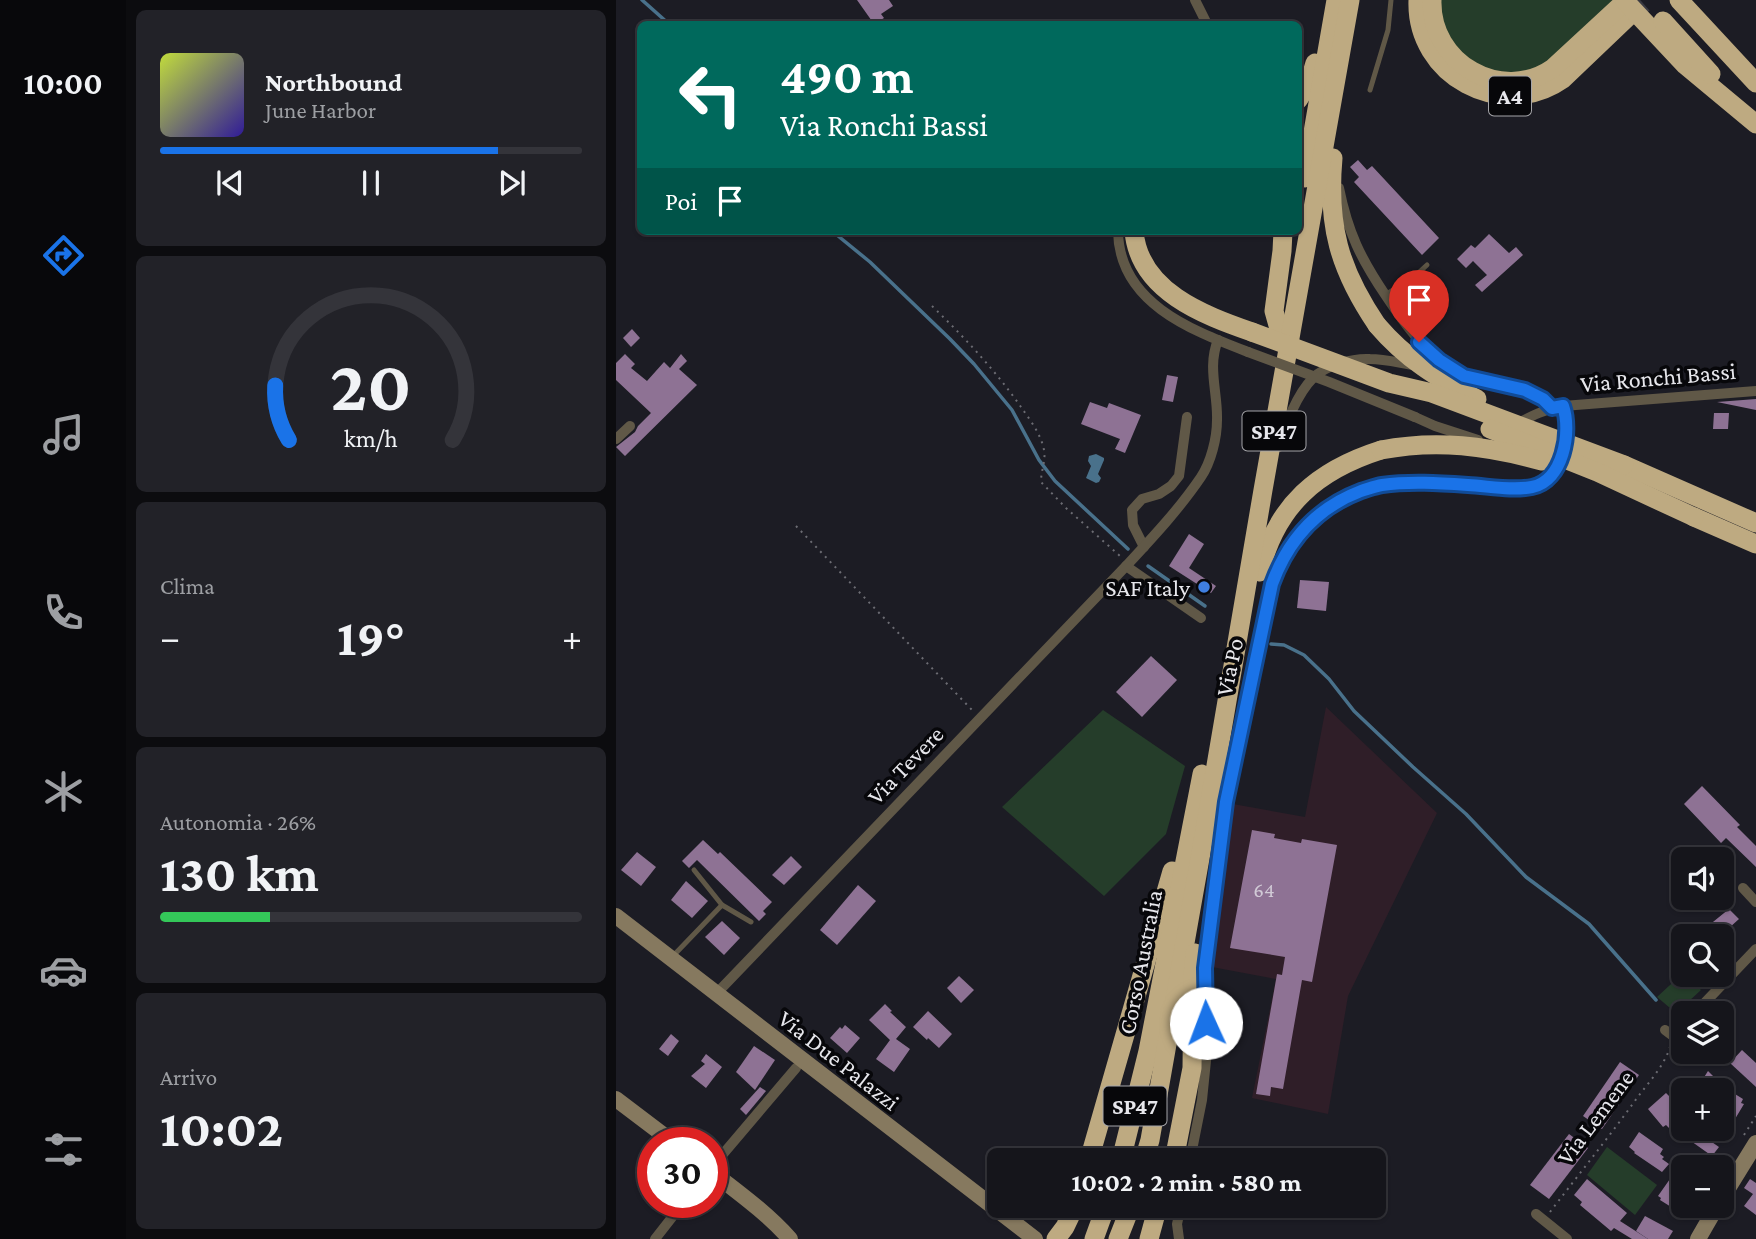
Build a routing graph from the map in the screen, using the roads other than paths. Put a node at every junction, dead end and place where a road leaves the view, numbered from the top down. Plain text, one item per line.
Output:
1 (1195, 0) edge
2 (1327, 0) edge
3 (1336, 0) edge
4 (1350, 0) edge
5 (1390, 0) edge
6 (1418, 0) edge
7 (1432, 0) edge
8 (1643, 0) edge
9 (1679, 0) edge
10 (1624, 8) edge
11 (1206, 21) edge
12 (1345, 31) junction
13 (1313, 69) junction
14 (1302, 80) edge
15 (1756, 83) edge
16 (1370, 90) dead end
17 (1302, 95) edge
18 (1756, 123) edge
19 (1333, 162) junction
20 (1302, 191) edge
21 (1118, 235) edge
22 (1135, 235) edge
23 (1283, 235) edge
24 (1295, 235) edge
25 (1427, 265) dead end
26 (1385, 295) junction
27 (1218, 340) junction
28 (1250, 342) junction
29 (1272, 368) dead end
30 (1464, 376) junction
31 (1391, 384) junction
32 (1756, 391) edge
33 (1558, 407) junction
34 (1187, 417) dead end
35 (630, 426) dead end
36 (616, 439) edge
37 (1625, 465) junction
38 (1263, 490) junction
39 (1694, 517) junction
40 (1756, 523) edge
41 (1756, 544) edge
42 (1143, 547) junction
43 (1127, 565) junction
44 (1201, 618) dead end
45 (1226, 705) junction
46 (1202, 773) junction
47 (1205, 830) junction
48 (694, 870) dead end
49 (1743, 888) dead end
50 (1756, 902) edge
51 (722, 905) junction
52 (616, 916) edge
53 (751, 922) dead end
54 (1756, 948) edge
55 (671, 959) junction
56 (716, 994) junction
57 (1706, 1001) edge
58 (796, 1068) dead end
59 (616, 1099) edge
60 (653, 1127) edge
61 (1756, 1143) edge
62 (1092, 1148) edge
63 (1124, 1148) edge
64 (1147, 1148) edge
65 (1175, 1148) edge
66 (1192, 1148) edge
67 (728, 1150) edge
68 (1734, 1179) edge
69 (728, 1182) edge
70 (1540, 1217) road end
71 (671, 1218) edge
72 (1069, 1218) edge
73 (1102, 1218) edge
74 (1126, 1218) edge
75 (1155, 1218) edge
76 (1166, 1218) edge
77 (1178, 1218) edge
78 (1712, 1218) edge
79 (1703, 1237) edge
80 (655, 1239) edge
81 (790, 1239) edge
82 (1035, 1239) edge
83 (1056, 1239) edge
84 (1094, 1239) edge
85 (1118, 1239) edge
86 (1149, 1239) edge
87 (1162, 1239) edge
88 (1179, 1239) edge
89 (1567, 1239) edge

1 - 11 street
2 - 13 highway
3 - 20 highway
4 - 12 highway, Via Po / SP47
5 - 16 lane
6 - 10 highway, A4
7 - 10 highway
8 - 18 highway
9 - 15 highway
10 - 18 highway
12 - 19 highway
12 - 38 highway, Via Po / SP47
13 - 14 street
13 - 17 highway
19 - 26 street, Via Ronchi Bassi
19 - 37 highway, bridge
21 - 27 street
22 - 28 highway
23 - 24 highway
25 - 26 lane
26 - 30 street, Via Ronchi Bassi
27 - 28 street
27 - 42 street, Via Tevere
28 - 31 highway, bridge
28 - 33 street, bridge
29 - 46 highway, Via Po / SP47
30 - 33 street, Via Ronchi Bassi
30 - 38 street, Via Ronchi Bassi
31 - 37 highway, bridge
31 - 39 highway, bridge
32 - 33 street, Via Ronchi Bassi
33 - 66 street, Via Po
34 - 42 street
35 - 36 street
37 - 40 highway
38 - 45 highway, Via Po / SP47
39 - 41 highway
39 - 45 highway, bridge
42 - 43 street, Via Tevere
43 - 44 street
43 - 56 street, Via Tevere
45 - 47 highway, Via Po / SP47
46 - 62 highway, SP47
46 - 63 highway, Corso Australia / SP47
47 - 64 highway, Corso Australia / SP47
47 - 65 highway, SP47
48 - 51 lane
49 - 50 street
51 - 53 lane
51 - 55 lane
52 - 55 street, Via Due Palazzi
54 - 57 street
55 - 56 street, Via Due Palazzi
56 - 82 street, Via Due Palazzi
58 - 67 street
59 - 60 street
61 - 68 street
69 - 81 street
70 - 89 street
71 - 80 street
72 - 83 highway
73 - 84 highway
74 - 85 highway
75 - 86 highway
76 - 87 highway
77 - 88 street
78 - 79 street

